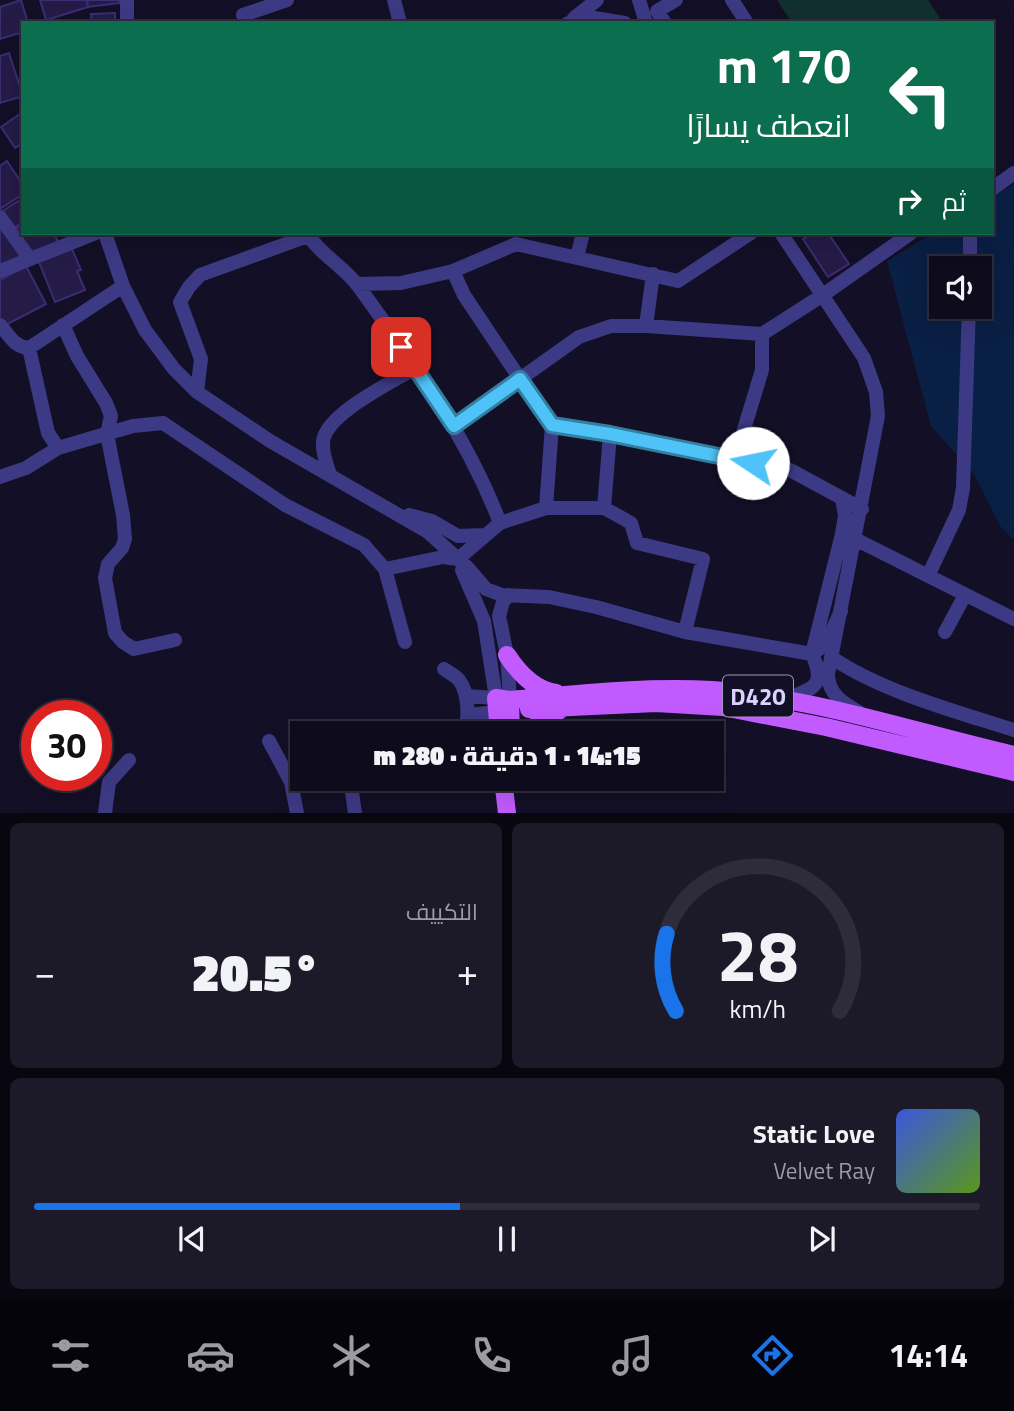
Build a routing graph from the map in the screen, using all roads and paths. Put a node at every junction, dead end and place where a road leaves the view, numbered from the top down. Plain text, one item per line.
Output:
1 (127, 0) edge
2 (239, 0) edge
3 (287, 0) edge
4 (394, 0) edge
5 (597, 0) edge
6 (639, 0) edge
7 (676, 0) edge
8 (732, 0) edge
9 (244, 19) edge
10 (127, 21) edge
11 (399, 21) edge
12 (570, 21) edge
13 (578, 21) edge
14 (613, 21) edge
15 (645, 21) edge
16 (664, 21) edge
17 (746, 21) edge
18 (1014, 173) edge
19 (994, 188) edge
20 (0, 217) edge
21 (91, 235) edge
22 (107, 235) edge
23 (305, 235) edge
24 (309, 235) edge
25 (582, 235) edge
26 (748, 235) edge
27 (782, 235) edge
28 (908, 235) edge
29 (970, 235) edge
30 (518, 238) edge
31 (970, 256) edge
32 (577, 257) junction
33 (30, 259) junction
34 (0, 271) edge
35 (453, 271) junction
36 (653, 274) junction
37 (357, 284) junction
38 (123, 286) junction
39 (823, 295) junction
40 (969, 319) edge
41 (63, 325) junction
42 (0, 326) edge
43 (646, 326) junction
44 (762, 334) junction
45 (29, 348) junction
46 (415, 368) junction
47 (520, 379) junction
48 (197, 392) junction
49 (552, 425) junction
50 (454, 426) junction
51 (107, 434) junction
52 (610, 434) junction
53 (58, 448) junction
54 (735, 459) junction
55 (330, 475) junction
56 (0, 477) edge
57 (842, 499) junction
58 (545, 508) junction
59 (604, 508) junction
60 (862, 509) junction
61 (391, 510) junction
62 (500, 523) junction
63 (485, 535) junction
64 (855, 539) junction
65 (458, 559) junction
66 (385, 569) junction
67 (928, 576) junction
68 (509, 595) junction
69 (965, 595) junction
70 (841, 611) junction
71 (1014, 618) edge
72 (685, 632) junction
73 (945, 632) dead end
74 (175, 640) dead end
75 (405, 642) dead end
76 (811, 653) junction
77 (507, 655) junction
78 (831, 657) junction
79 (444, 669) dead end
80 (466, 696) junction
81 (784, 699) junction
82 (570, 701) junction
83 (504, 705) junction
84 (468, 715) junction
85 (869, 718) junction
86 (467, 721) edge
87 (501, 721) edge
88 (509, 721) edge
89 (540, 721) edge
90 (1014, 730) edge
91 (269, 741) dead end
92 (1014, 755) edge
93 (129, 761) dead end
94 (1014, 772) edge
95 (352, 791) edge
96 (510, 791) edge
97 (105, 813) edge
98 (297, 813) edge
99 (355, 813) edge
100 (509, 813) edge

1 - 10 street
2 - 9 street
3 - 9 street
4 - 11 street
5 - 12 street
6 - 15 street
7 - 16 street
8 - 17 street
13 - 14 street
18 - 19 street
20 - 33 street
21 - 33 street
22 - 38 street
23 - 48 street
24 - 37 street
25 - 32 street
26 - 36 street
27 - 39 street
28 - 39 street
29 - 31 street
30 - 32 street
30 - 35 street
32 - 36 street
33 - 34 street
35 - 37 street
35 - 47 street
36 - 43 street
37 - 46 street
38 - 41 street
38 - 48 street
39 - 44 street
39 - 60 street
40 - 67 street
41 - 45 street
41 - 51 street
42 - 45 street
43 - 44 street
43 - 47 street
44 - 54 street
45 - 53 street
46 - 50 street
46 - 55 street
47 - 49 street
47 - 50 street
48 - 55 street
49 - 52 street
49 - 58 street
50 - 62 street
51 - 53 street
51 - 66 street
51 - 74 street
52 - 54 street
52 - 59 street
53 - 56 street
54 - 57 street
55 - 61 street
57 - 60 street
57 - 76 street
58 - 59 street
58 - 62 street
59 - 72 street
60 - 64 street
61 - 63 street
61 - 65 street
62 - 63 street
63 - 65 street
64 - 67 street
64 - 70 street
65 - 66 street
65 - 68 street
65 - 83 street
66 - 75 street
67 - 69 street
68 - 72 street
68 - 77 street
69 - 71 street
69 - 73 street
70 - 76 street
70 - 78 street
72 - 76 street
76 - 81 street
77 - 82 main road
77 - 83 street
78 - 85 street
78 - 90 street
79 - 80 street
80 - 83 street
80 - 84 street
81 - 82 main road, D420
81 - 85 main road, D420
82 - 83 main road, D420
82 - 89 main road
82 - 94 main road, D420
83 - 84 street
83 - 87 main road
83 - 88 main road
84 - 86 street
85 - 92 main road, D420
91 - 98 street
93 - 97 street
95 - 99 street
96 - 100 main road

